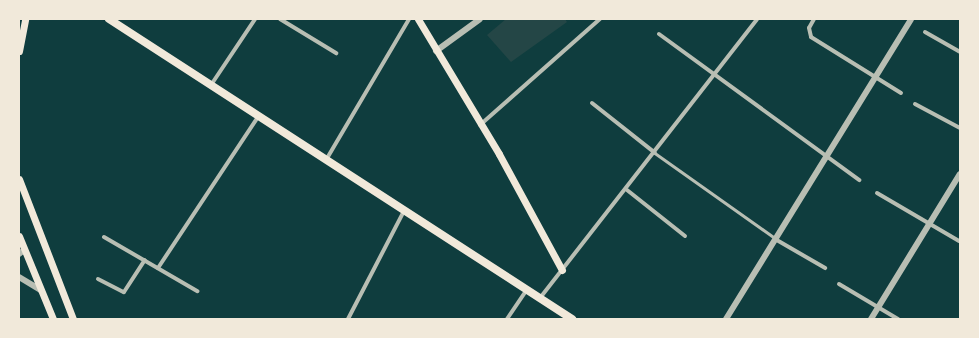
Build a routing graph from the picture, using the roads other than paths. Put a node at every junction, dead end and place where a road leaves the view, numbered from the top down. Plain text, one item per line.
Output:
1 (25, 19) edge
2 (109, 19) edge
3 (255, 19) edge
4 (280, 19) edge
5 (409, 19) edge
6 (418, 19) edge
7 (480, 19) edge
8 (600, 19) edge
9 (757, 19) edge
10 (814, 19) edge
11 (911, 19) edge
12 (925, 32) dead end
13 (659, 34) dead end
14 (19, 51) edge
15 (436, 51) junction
16 (960, 52) edge
17 (336, 53) dead end
18 (712, 76) junction
19 (875, 77) junction
20 (211, 86) junction
21 (901, 93) dead end
22 (592, 103) dead end
23 (915, 104) dead end
24 (258, 117) junction
25 (480, 125) junction
26 (960, 128) edge
27 (654, 153) junction
28 (825, 158) junction
29 (326, 161) junction
30 (960, 174) edge
31 (19, 179) edge
32 (859, 180) dead end
33 (627, 190) junction
34 (877, 193) dead end
35 (404, 212) junction
36 (928, 224) junction
37 (19, 236) edge
38 (685, 236) dead end
39 (104, 237) dead end
40 (776, 238) junction
41 (959, 241) dead end
42 (22, 252) edge
43 (145, 260) junction
44 (158, 268) junction
45 (825, 268) dead end
46 (562, 270) junction
47 (19, 277) edge
48 (98, 279) dead end
49 (839, 284) dead end
50 (41, 290) junction
51 (197, 291) dead end
52 (526, 291) junction
53 (540, 299) junction
54 (878, 305) junction
55 (54, 319) edge
56 (73, 319) edge
57 (348, 319) edge
58 (507, 319) edge
59 (572, 319) edge
60 (726, 319) edge
61 (871, 319) edge
62 (898, 319) edge

1 - 14 main road
2 - 20 main road
3 - 20 street
4 - 17 street
5 - 29 street
6 - 15 main road
7 - 15 street
8 - 25 street
9 - 18 street
10 - 19 street
11 - 19 street
12 - 16 street
13 - 18 street
15 - 25 main road
18 - 27 street
18 - 28 street
19 - 21 street
19 - 28 street
20 - 24 main road
22 - 27 street
23 - 26 street
24 - 29 main road
24 - 44 street
25 - 46 main road
27 - 33 street
27 - 40 lane
28 - 32 street
28 - 40 street
29 - 35 main road
30 - 36 street
31 - 56 main road
33 - 38 street
33 - 46 street
34 - 36 street
35 - 52 main road
35 - 57 street
36 - 41 street
36 - 54 street
37 - 42 main road
39 - 43 street
40 - 45 street
40 - 60 street
42 - 50 main road
43 - 44 street
43 - 48 street
44 - 51 street
46 - 53 street
47 - 50 street
49 - 54 street
50 - 55 main road
52 - 53 main road
52 - 58 street
53 - 59 main road
54 - 61 street
54 - 62 street

